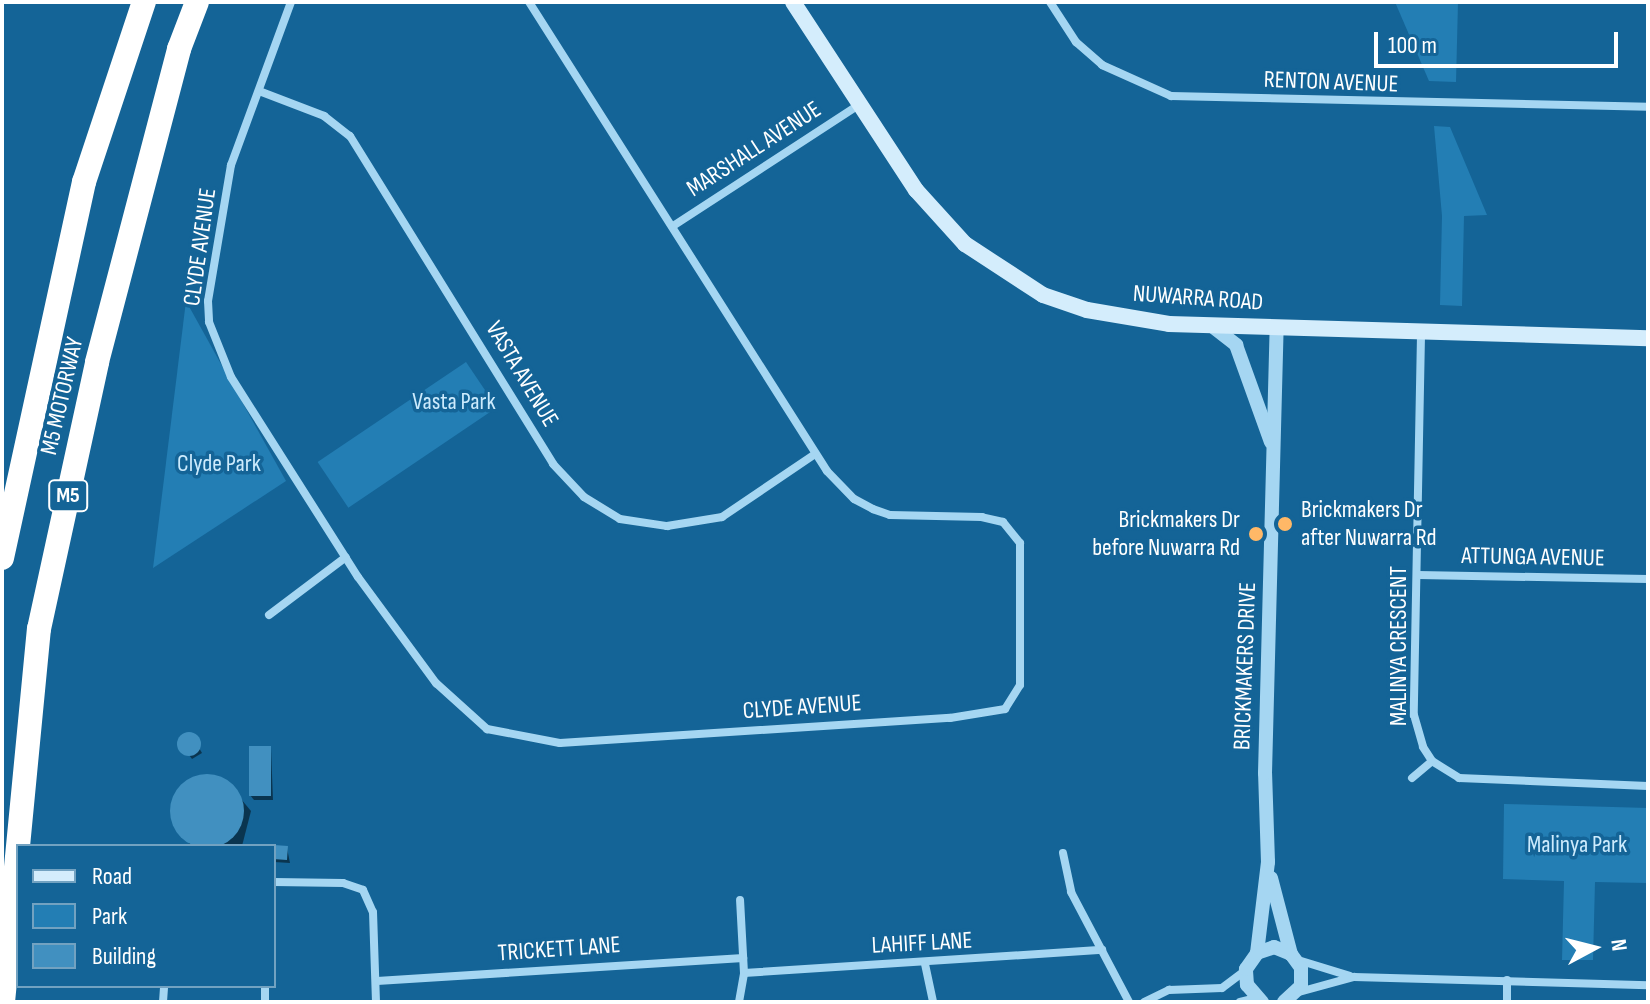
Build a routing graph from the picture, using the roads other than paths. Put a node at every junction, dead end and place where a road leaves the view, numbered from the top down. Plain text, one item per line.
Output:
1 (144, 2) edge
2 (197, 2) edge
3 (291, 2) edge
4 (529, 2) edge
5 (793, 2) edge
6 (1050, 2) edge
7 (259, 91) junction
8 (857, 106) junction
9 (1648, 107) edge
10 (673, 226) junction
11 (1212, 326) junction
12 (1277, 327) junction
13 (1421, 335) junction
14 (1648, 338) edge
15 (1273, 450) junction
16 (815, 454) junction
17 (346, 557) junction
18 (2, 558) edge
19 (1418, 575) junction
20 (1648, 579) edge
21 (269, 615) dead end
22 (1432, 761) junction
23 (1412, 778) dead end
24 (1648, 786) edge
25 (18, 844) edge
26 (1063, 853) dead end
27 (1268, 862) junction
28 (16, 867) edge
29 (276, 882) edge
30 (740, 900) dead end
31 (1102, 950) junction
32 (1257, 953) junction
33 (1294, 957) junction
34 (743, 958) junction
35 (925, 964) junction
36 (1246, 969) junction
37 (744, 973) junction
38 (1354, 977) junction
39 (1507, 980) junction
40 (377, 981) junction
41 (1648, 985) edge
42 (1290, 999) edge
43 (1259, 1000) edge
44 (3, 1002) edge
45 (376, 1002) edge
46 (739, 1002) edge
47 (933, 1002) edge
48 (1129, 1002) edge
49 (1144, 1002) edge
50 (1240, 1002) edge
51 (1507, 1002) edge

1 - 18 highway, M5 MOTORWAY / M5
2 - 25 highway, M5 MOTORWAY / M5
3 - 7 street, CLYDE AVENUE
4 - 10 street, CLYDE AVENUE
5 - 8 main road, NUWARRA ROAD
6 - 9 street, RENTON AVENUE
7 - 16 street, VASTA AVENUE
7 - 17 street, CLYDE AVENUE
8 - 10 street, MARSHALL AVENUE
8 - 11 main road, NUWARRA ROAD
10 - 16 street, CLYDE AVENUE
11 - 12 main road, NUWARRA ROAD
11 - 15 street
12 - 13 main road, NUWARRA ROAD
12 - 15 street, BRICKMAKERS DRIVE
13 - 14 main road, NUWARRA ROAD
13 - 19 street, MALINYA CRESCENT
15 - 27 street, BRICKMAKERS DRIVE
16 - 17 street, CLYDE AVENUE
17 - 21 street
19 - 20 street, ATTUNGA AVENUE
19 - 22 street, MALINYA CRESCENT
22 - 23 street
22 - 24 street
26 - 31 street
27 - 32 street, BRICKMAKERS DRIVE
27 - 33 street, BRICKMAKERS DRIVE
28 - 44 highway, M5 MOTORWAY / M5
29 - 40 street
30 - 34 street
31 - 35 street, LAHIFF LANE
31 - 48 street
32 - 33 street
32 - 36 street
33 - 38 street
33 - 42 street, BRICKMAKERS DRIVE
34 - 37 street
34 - 40 street, TRICKETT LANE
35 - 37 street, LAHIFF LANE
35 - 47 street
36 - 43 street
36 - 49 street
37 - 46 street
38 - 39 street
38 - 42 street
39 - 41 street
39 - 51 street
40 - 45 street
43 - 50 street

